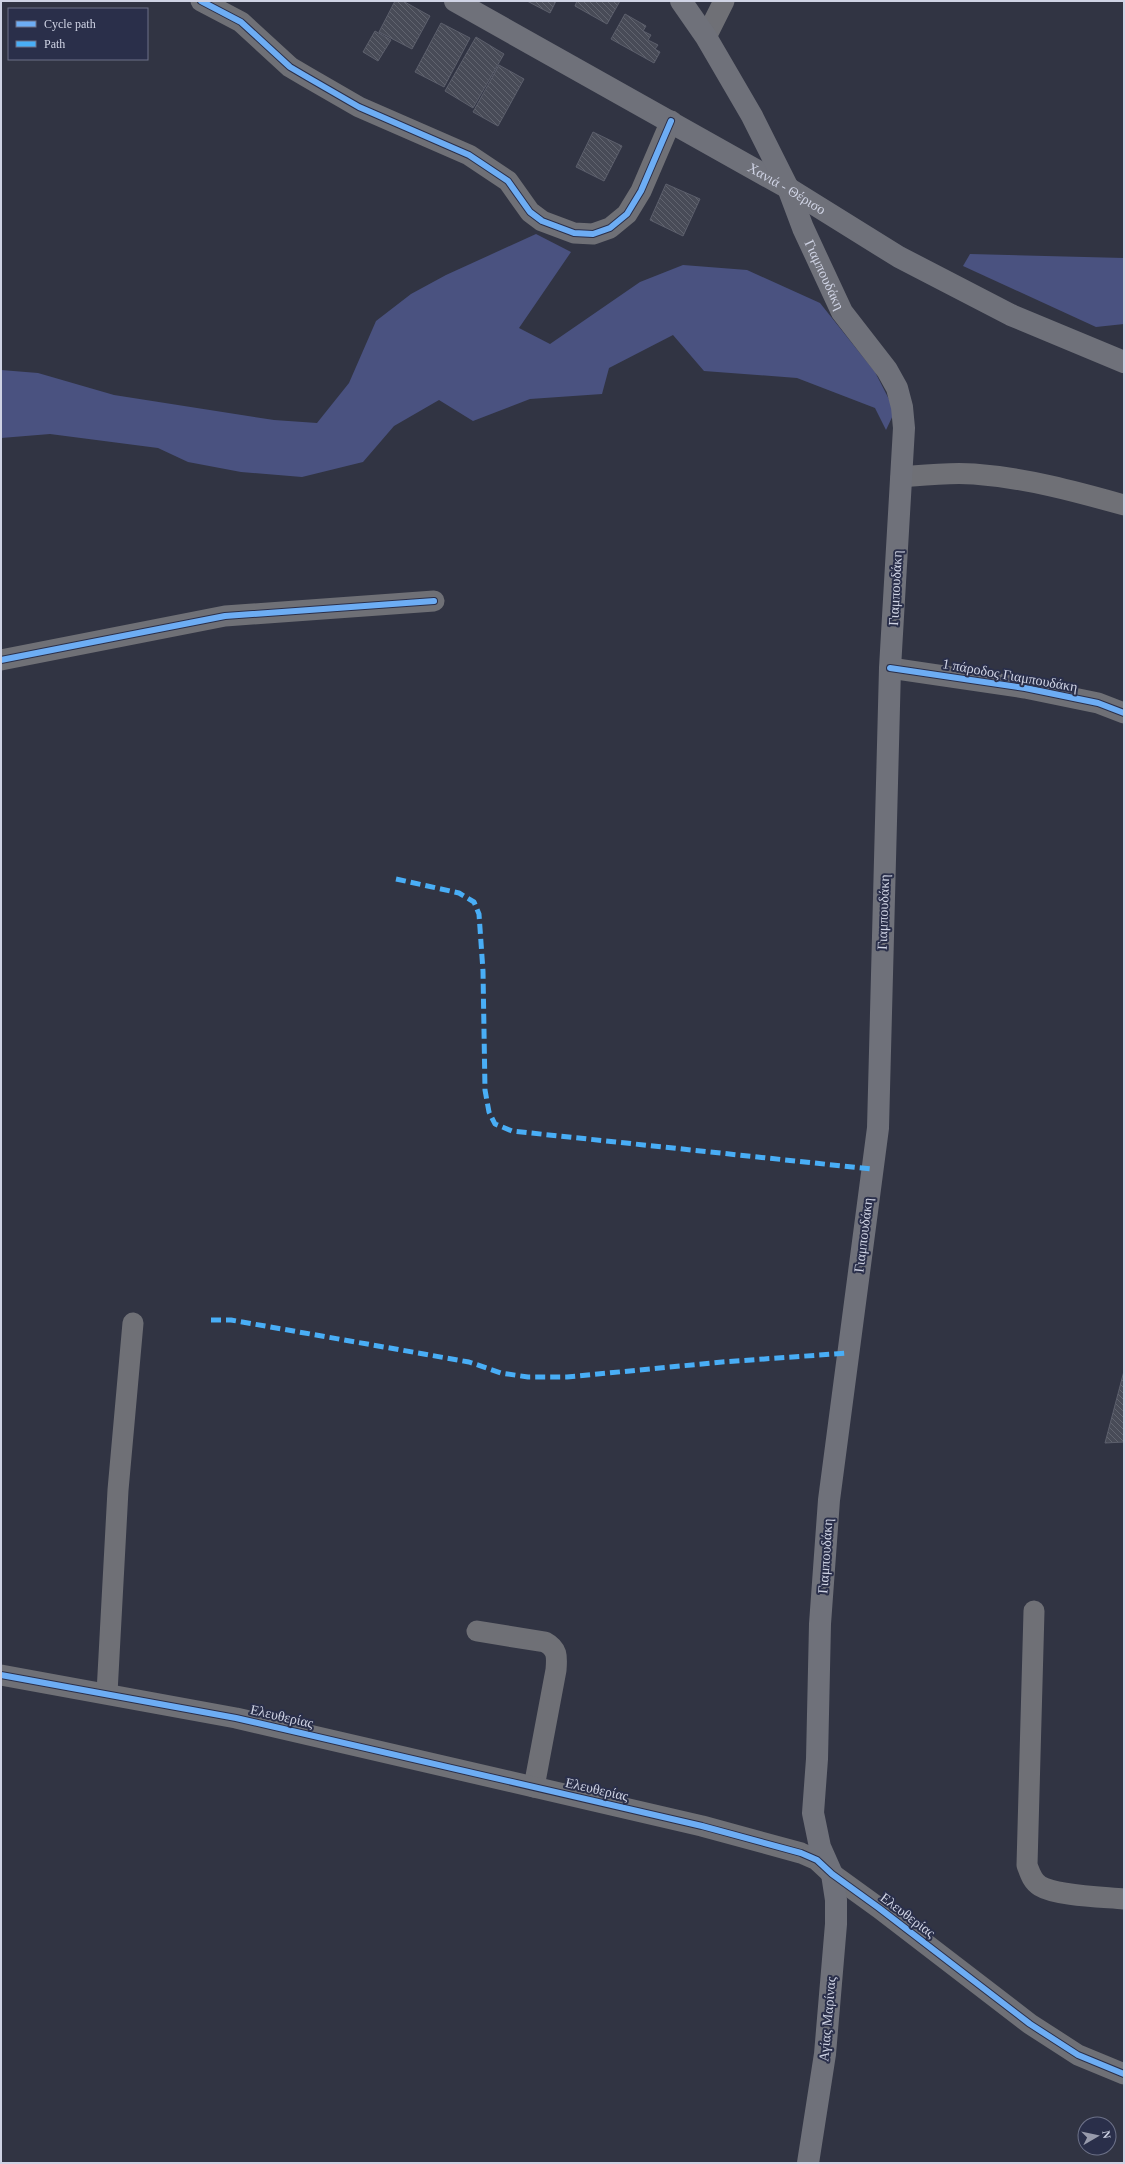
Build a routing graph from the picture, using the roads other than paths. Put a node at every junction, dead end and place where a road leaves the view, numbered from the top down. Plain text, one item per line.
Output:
1 (201, 1) edge
2 (455, 1) edge
3 (681, 1) edge
4 (724, 1) edge
5 (706, 37) junction
6 (671, 121) junction
7 (788, 188) junction
8 (1124, 362) edge
9 (901, 477) junction
10 (1124, 505) edge
11 (434, 601) dead end
12 (1, 660) edge
13 (890, 668) junction
14 (1124, 713) edge
15 (133, 1323) dead end
16 (1034, 1611) dead end
17 (477, 1631) dead end
18 (1, 1675) edge
19 (107, 1693) junction
20 (534, 1787) junction
21 (832, 1874) junction
22 (1124, 1899) edge
23 (1124, 2074) edge
24 (808, 2163) edge

1 - 6 street
2 - 6 main road, Χανιά - Θέρισο
3 - 5 main road, Γιαμπουδάκη
4 - 5 street
5 - 7 main road, Γιαμπουδάκη
6 - 7 main road, Χανιά - Θέρισο
7 - 8 main road, Χανιά - Θέρισο
7 - 9 main road, Γιαμπουδάκη
9 - 10 street
9 - 13 main road, Γιαμπουδάκη
11 - 12 street
13 - 14 street, 1 πάροδος Γιαμπουδάκη
13 - 21 main road, Γιαμπουδάκη
15 - 19 street
16 - 22 street
17 - 20 street
18 - 19 street, Ελευθερίας
19 - 20 street, Ελευθερίας
20 - 21 street, Ελευθερίας
21 - 23 street, Ελευθερίας
21 - 24 main road, Αγίας Μαρίνας

